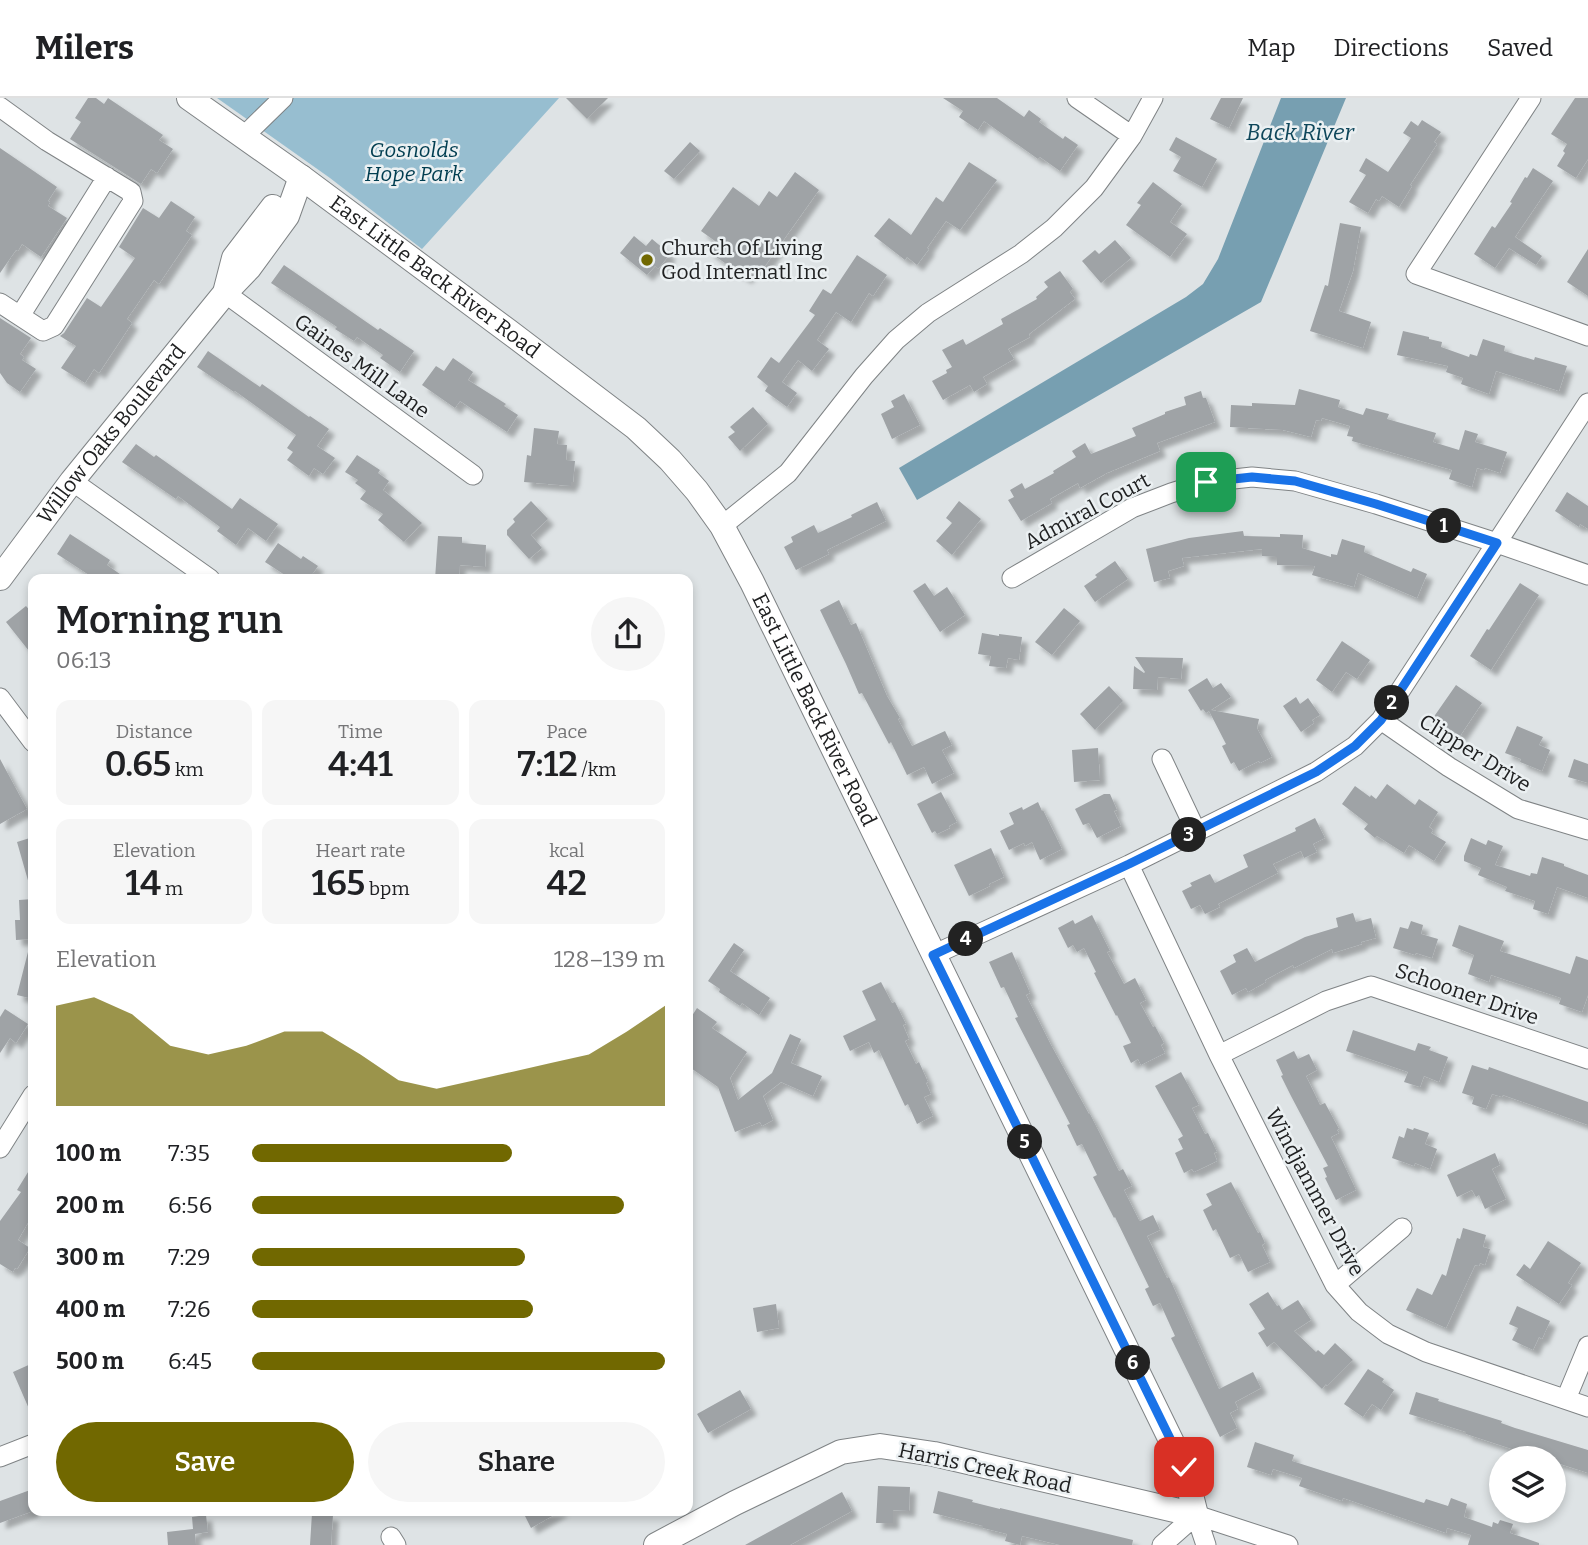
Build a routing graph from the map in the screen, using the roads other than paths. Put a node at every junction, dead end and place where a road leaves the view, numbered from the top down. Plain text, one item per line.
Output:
1 (189, 98) edge
2 (284, 98) edge
3 (1077, 98) edge
4 (1153, 98) edge
5 (1531, 98) edge
6 (0, 107) edge
7 (1132, 136) junction
8 (243, 137) junction
9 (107, 177) junction
10 (301, 177) junction
11 (225, 293) junction
12 (0, 303) edge
13 (20, 316) junction
14 (1588, 336) edge
15 (1588, 403) edge
16 (474, 475) dead end
17 (72, 481) junction
18 (722, 526) junction
19 (1497, 543) junction
20 (203, 574) edge
21 (1588, 575) edge
22 (0, 578) edge
23 (1012, 578) dead end
24 (0, 698) edge
25 (1381, 720) junction
26 (28, 736) edge
27 (1162, 759) dead end
28 (1588, 830) edge
29 (1196, 831) junction
30 (1129, 864) junction
31 (933, 955) junction
32 (1219, 1055) junction
33 (1588, 1059) edge
34 (28, 1103) edge
35 (0, 1148) edge
36 (1402, 1228) dead end
37 (1335, 1285) junction
38 (1588, 1346) edge
39 (1566, 1399) junction
40 (1588, 1407) edge
41 (28, 1446) edge
42 (0, 1457) edge
43 (1196, 1515) junction
44 (656, 1545) edge
45 (1162, 1545) edge
46 (1206, 1545) edge
47 (1288, 1545) edge

1 - 8 street, East Little Back River Road
2 - 8 street
3 - 7 street
4 - 7 street
5 - 14 street
6 - 9 street
7 - 18 street
8 - 10 street, East Little Back River Road
9 - 13 street
9 - 13 street
10 - 11 street, Willow Oaks Boulevard
10 - 18 street, East Little Back River Road
11 - 16 street, Gaines Mill Lane
11 - 17 street, Willow Oaks Boulevard
12 - 13 street
15 - 19 street
17 - 20 street
17 - 22 street, Willow Oaks Boulevard
18 - 31 street, East Little Back River Road
19 - 21 street, Admiral Court
19 - 23 street, Admiral Court
19 - 25 street
24 - 26 street
25 - 28 street, Clipper Drive
25 - 29 street
27 - 29 street
29 - 30 street
30 - 31 street
30 - 32 street, Windjammer Drive
31 - 43 street, East Little Back River Road
32 - 33 street, Schooner Drive
32 - 37 street, Windjammer Drive
34 - 35 street
36 - 37 street
37 - 39 street, Windjammer Drive
38 - 39 street
39 - 40 street, Windjammer Drive
41 - 42 street
43 - 44 street, Harris Creek Road
43 - 45 street
43 - 46 street, East Little Back River Road
43 - 47 street, Harris Creek Road

